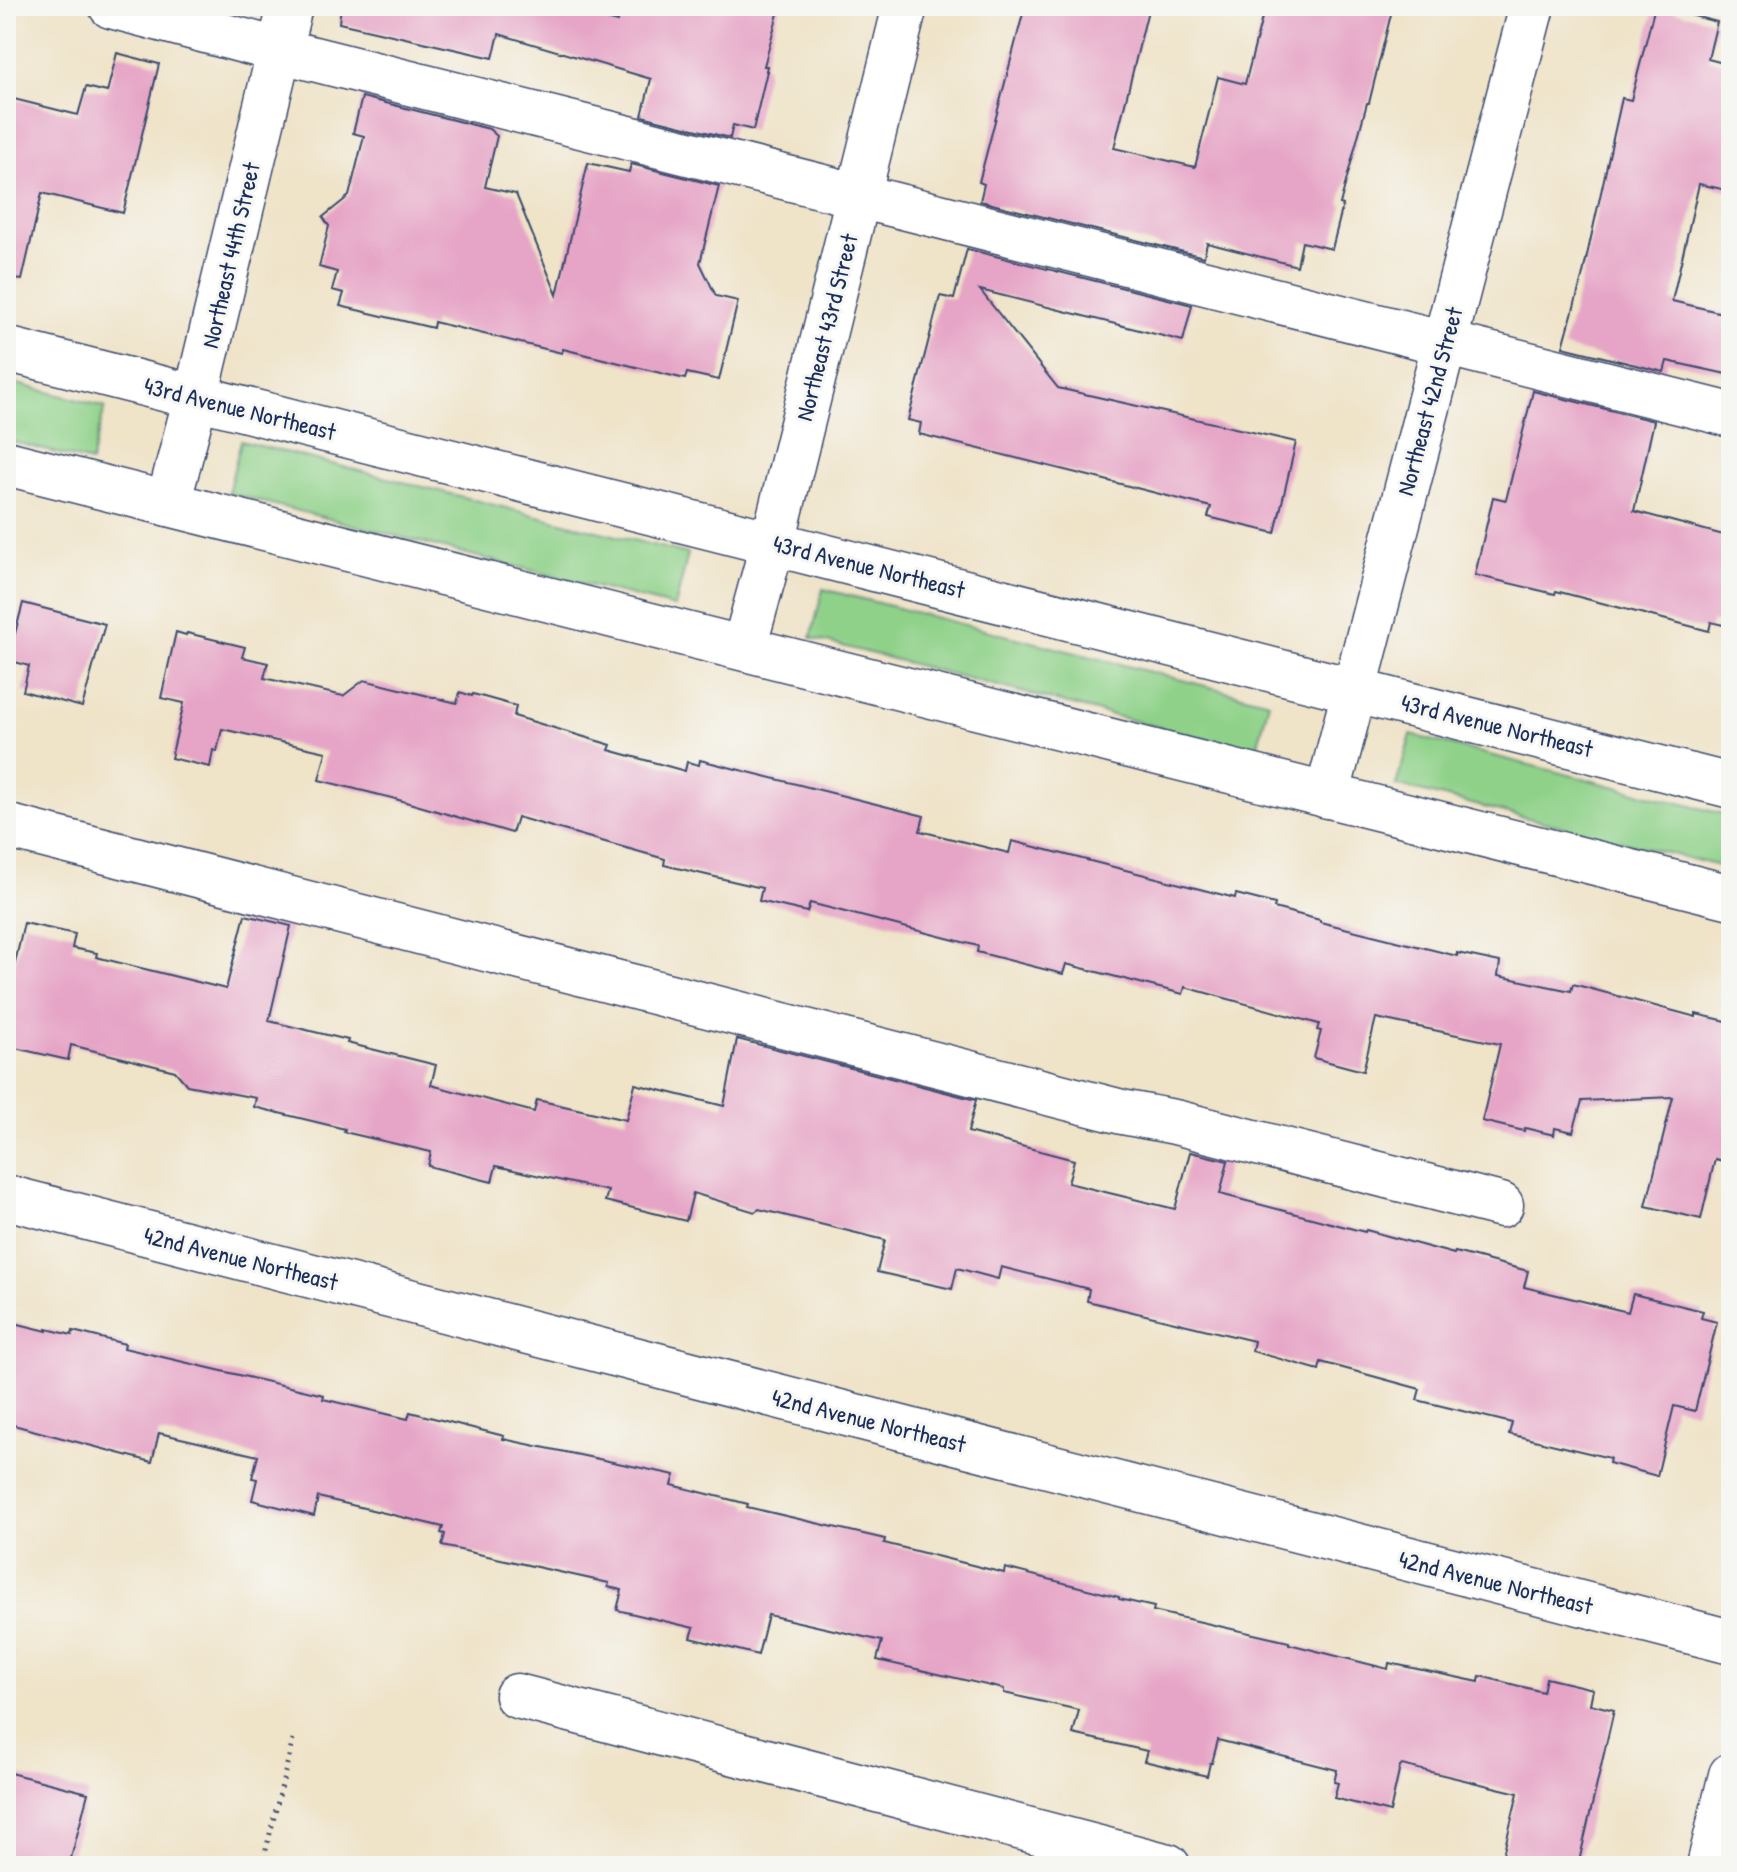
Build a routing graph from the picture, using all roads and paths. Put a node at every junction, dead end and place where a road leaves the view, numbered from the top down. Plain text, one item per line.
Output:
1 (111, 6) edge
2 (290, 6) edge
3 (905, 6) edge
4 (1532, 6) edge
5 (278, 50) junction
6 (859, 196) junction
7 (1443, 344) junction
8 (6, 349) edge
9 (196, 397) junction
10 (1731, 415) edge
11 (6, 463) edge
12 (168, 504) junction
13 (773, 542) junction
14 (744, 648) junction
15 (1354, 689) junction
16 (1731, 786) edge
17 (1327, 796) junction
18 (6, 826) edge
19 (1731, 897) edge
20 (6, 1197) edge
21 (1501, 1205) dead end
22 (1731, 1642) edge
23 (517, 1696) dead end
24 (293, 1740) dead end
25 (1731, 1775) edge
26 (608, 1853) dead end
27 (262, 1866) edge
28 (605, 1866) edge
29 (1168, 1866) edge
30 (1709, 1866) edge

1 - 5 street
2 - 5 street, Northeast 44th Street
3 - 6 street, Northeast 43rd Street
4 - 7 street, Northeast 42nd Street
5 - 6 street
5 - 9 street, Northeast 44th Street
6 - 7 street
6 - 13 street, Northeast 43rd Street
7 - 10 street
7 - 15 street, Northeast 42nd Street
8 - 9 street, 43rd Avenue Northeast
9 - 12 street, Northeast 44th Street
9 - 13 street, 43rd Avenue Northeast
11 - 12 street
12 - 14 street
13 - 14 street, Northeast 43rd Street
13 - 15 street, 43rd Avenue Northeast
14 - 17 street
15 - 16 street, 43rd Avenue Northeast
15 - 17 street, Northeast 42nd Street
17 - 19 street
18 - 21 street
20 - 22 street, 42nd Avenue Northeast
23 - 29 street
24 - 27 path
25 - 30 street
26 - 28 path

